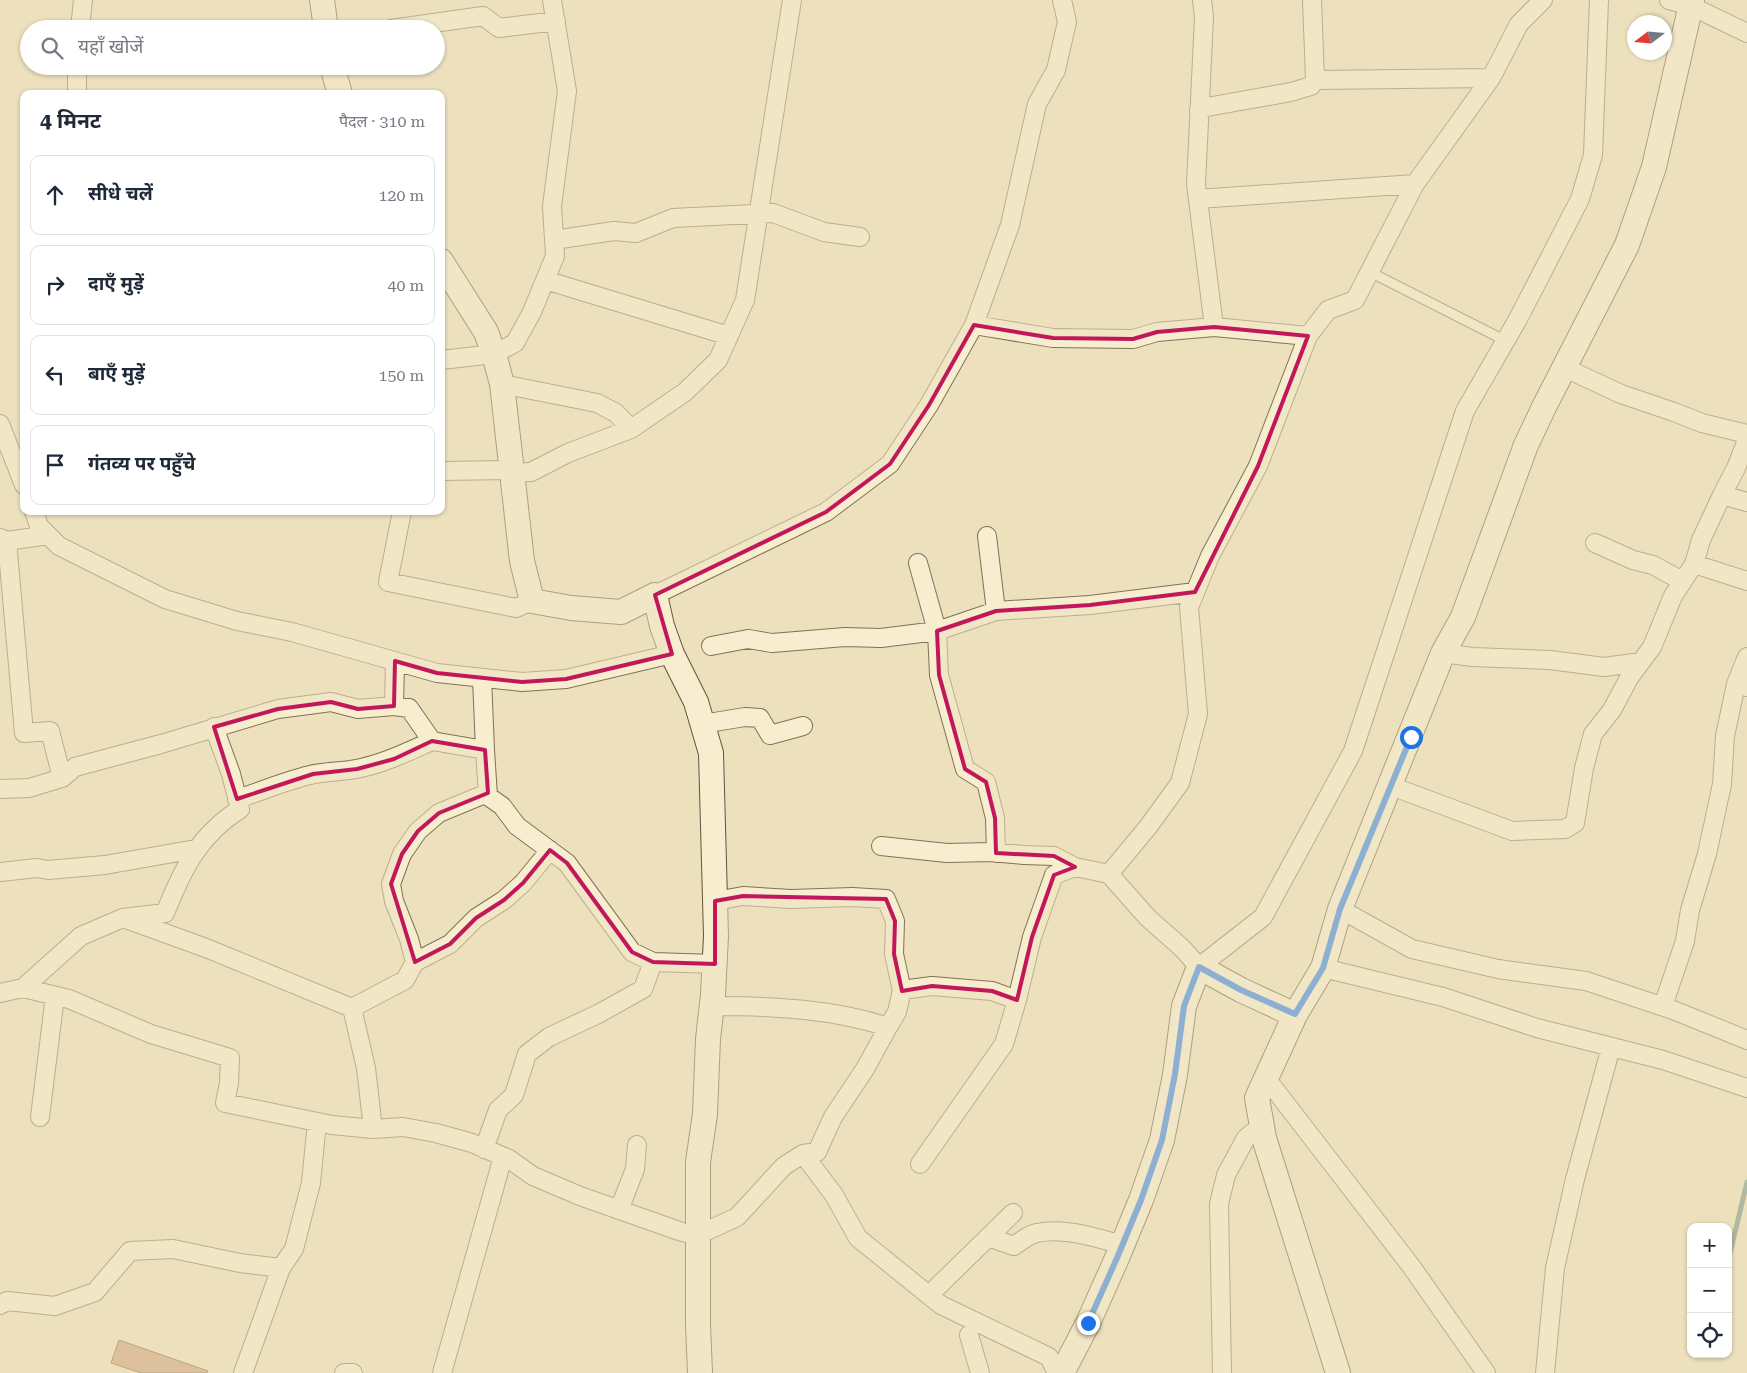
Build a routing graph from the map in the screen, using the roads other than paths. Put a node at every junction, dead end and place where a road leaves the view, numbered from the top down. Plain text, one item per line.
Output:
1 (83, 0) edge
2 (322, 0) edge
3 (552, 0) edge
4 (792, 0) edge
5 (1062, 0) edge
6 (1202, 0) edge
7 (1312, 0) edge
8 (1543, 0) edge
9 (1598, 0) edge
10 (1684, 2) edge
11 (81, 20) edge
12 (325, 20) edge
13 (445, 21) edge
14 (556, 21) junction
15 (1747, 33) edge
16 (77, 75) edge
17 (335, 75) edge
18 (1491, 78) junction
19 (1315, 80) junction
20 (77, 90) edge
21 (339, 90) edge
22 (1199, 110) junction
23 (1415, 184) junction
24 (1198, 199) junction
25 (759, 214) junction
26 (860, 236) dead end
27 (554, 240) junction
28 (445, 267) edge
29 (1370, 272) junction
30 (545, 280) junction
31 (974, 325) junction
32 (1214, 327) junction
33 (729, 336) junction
34 (1308, 336) junction
35 (1506, 341) junction
36 (494, 354) junction
37 (445, 360) edge
38 (1564, 368) junction
39 (502, 384) junction
40 (0, 424) edge
41 (631, 429) junction
42 (1747, 434) edge
43 (1747, 440) edge
44 (445, 471) edge
45 (511, 474) junction
46 (20, 475) edge
47 (1722, 495) junction
48 (1747, 502) edge
49 (35, 515) edge
50 (401, 515) edge
51 (48, 535) junction
52 (987, 536) dead end
53 (3, 539) edge
54 (1595, 544) dead end
55 (918, 563) dead end
56 (1694, 564) junction
57 (1682, 581) junction
58 (1747, 581) edge
59 (1195, 592) junction
60 (655, 595) junction
61 (532, 601) junction
62 (996, 611) junction
63 (937, 631) junction
64 (711, 646) dead end
65 (1444, 653) junction
66 (672, 654) junction
67 (1747, 657) edge
68 (395, 661) junction
69 (1641, 662) junction
70 (482, 678) junction
71 (1741, 686) edge
72 (394, 706) junction
73 (702, 724) junction
74 (803, 726) dead end
75 (214, 727) junction
76 (432, 741) junction
77 (485, 750) junction
78 (62, 778) junction
79 (1391, 786) junction
80 (0, 789) edge
81 (488, 796) junction
82 (237, 799) junction
83 (881, 846) dead end
84 (196, 849) junction
85 (550, 850) junction
86 (996, 852) junction
87 (1075, 867) junction
88 (0, 872) edge
89 (1109, 874) junction
90 (715, 901) junction
91 (1340, 909) junction
92 (123, 918) junction
93 (415, 962) junction
94 (653, 962) junction
95 (715, 964) junction
96 (1199, 967) junction
97 (1323, 968) junction
98 (23, 988) junction
99 (902, 991) junction
100 (0, 993) edge
101 (55, 996) junction
102 (1017, 1000) junction
103 (1662, 1006) junction
104 (352, 1008) junction
105 (1295, 1014) junction
106 (711, 1019) junction
107 (888, 1027) junction
108 (1747, 1040) edge
109 (1611, 1047) junction
110 (1266, 1078) junction
111 (1747, 1088) edge
112 (40, 1117) dead end
113 (317, 1122) junction
114 (1262, 1125) junction
115 (373, 1129) junction
116 (637, 1145) dead end
117 (484, 1149) junction
118 (803, 1154) junction
119 (504, 1157) junction
120 (920, 1164) dead end
121 (619, 1210) junction
122 (1013, 1213) dead end
123 (698, 1235) junction
124 (988, 1237) junction
125 (1123, 1245) junction
126 (281, 1268) junction
127 (929, 1295) junction
128 (0, 1305) edge
129 (969, 1335) dead end
130 (243, 1373) edge
131 (344, 1373) edge
132 (353, 1373) edge
133 (442, 1373) edge
134 (700, 1373) edge
135 (980, 1373) edge
136 (1057, 1373) edge
137 (1062, 1373) edge
138 (1222, 1373) edge
139 (1338, 1373) edge
140 (1486, 1373) edge
141 (1545, 1373) edge

1 - 11 street
2 - 12 street
3 - 14 street
4 - 25 street
5 - 31 street
6 - 22 street
7 - 19 street
8 - 18 street
9 - 35 street
10 - 15 street
10 - 38 street
13 - 14 street
14 - 27 street
16 - 20 street
17 - 21 street
18 - 19 street
18 - 23 street
19 - 22 street
22 - 24 street
23 - 24 street
23 - 29 street
24 - 32 street
25 - 26 street
25 - 27 street
25 - 33 street
27 - 30 street
28 - 36 street
29 - 34 street
29 - 35 lane
30 - 33 street
30 - 36 street
31 - 32 street
31 - 60 street
32 - 34 street
33 - 41 street
34 - 59 street
35 - 96 street
36 - 37 street
36 - 39 street
38 - 42 street
38 - 65 street
39 - 41 street
39 - 45 street
40 - 46 street
41 - 45 street
43 - 47 street
44 - 45 street
45 - 61 street
47 - 48 street
47 - 56 street
49 - 51 street
50 - 61 street
51 - 53 street
51 - 68 street
52 - 62 street
53 - 78 street
54 - 57 street
55 - 63 street
56 - 57 street
56 - 58 street
57 - 69 street
59 - 62 street
59 - 89 street
60 - 61 street
60 - 66 street
62 - 63 street
63 - 64 street
63 - 86 street
65 - 69 street
65 - 79 street
66 - 70 street
66 - 73 street
67 - 71 street
68 - 70 street
68 - 72 street
69 - 79 street
70 - 77 street
71 - 103 street
72 - 75 street
72 - 76 street
73 - 74 street
73 - 90 street
75 - 78 street
75 - 82 street
76 - 77 street
76 - 82 street
77 - 81 street
78 - 80 street
79 - 91 street
81 - 85 street
81 - 93 street
82 - 84 street
83 - 86 street
84 - 88 street
84 - 92 street
85 - 93 street
85 - 94 street
86 - 87 street
87 - 89 street
87 - 102 street
89 - 96 street
90 - 95 street
90 - 99 street
91 - 97 street
91 - 103 street
92 - 98 street
92 - 104 street
93 - 104 street
94 - 95 street
94 - 117 street
95 - 106 street
96 - 105 street
96 - 125 street
97 - 105 street
97 - 109 street
98 - 100 street
98 - 101 street
99 - 102 street
99 - 107 street
101 - 112 street
101 - 113 street
102 - 120 street
103 - 108 street
104 - 115 street
105 - 110 street
106 - 107 street
106 - 123 street
107 - 118 street
109 - 111 street
109 - 141 street
110 - 114 street
110 - 140 street
113 - 115 street
113 - 126 street
114 - 138 street
114 - 139 street
115 - 117 street
116 - 121 street
117 - 119 street
118 - 123 street
118 - 127 street
119 - 121 street
119 - 133 street
121 - 123 street
122 - 124 street
123 - 134 street
124 - 125 street
124 - 127 street
125 - 137 street
126 - 128 street
126 - 130 street
127 - 136 street
129 - 135 street
131 - 132 street

